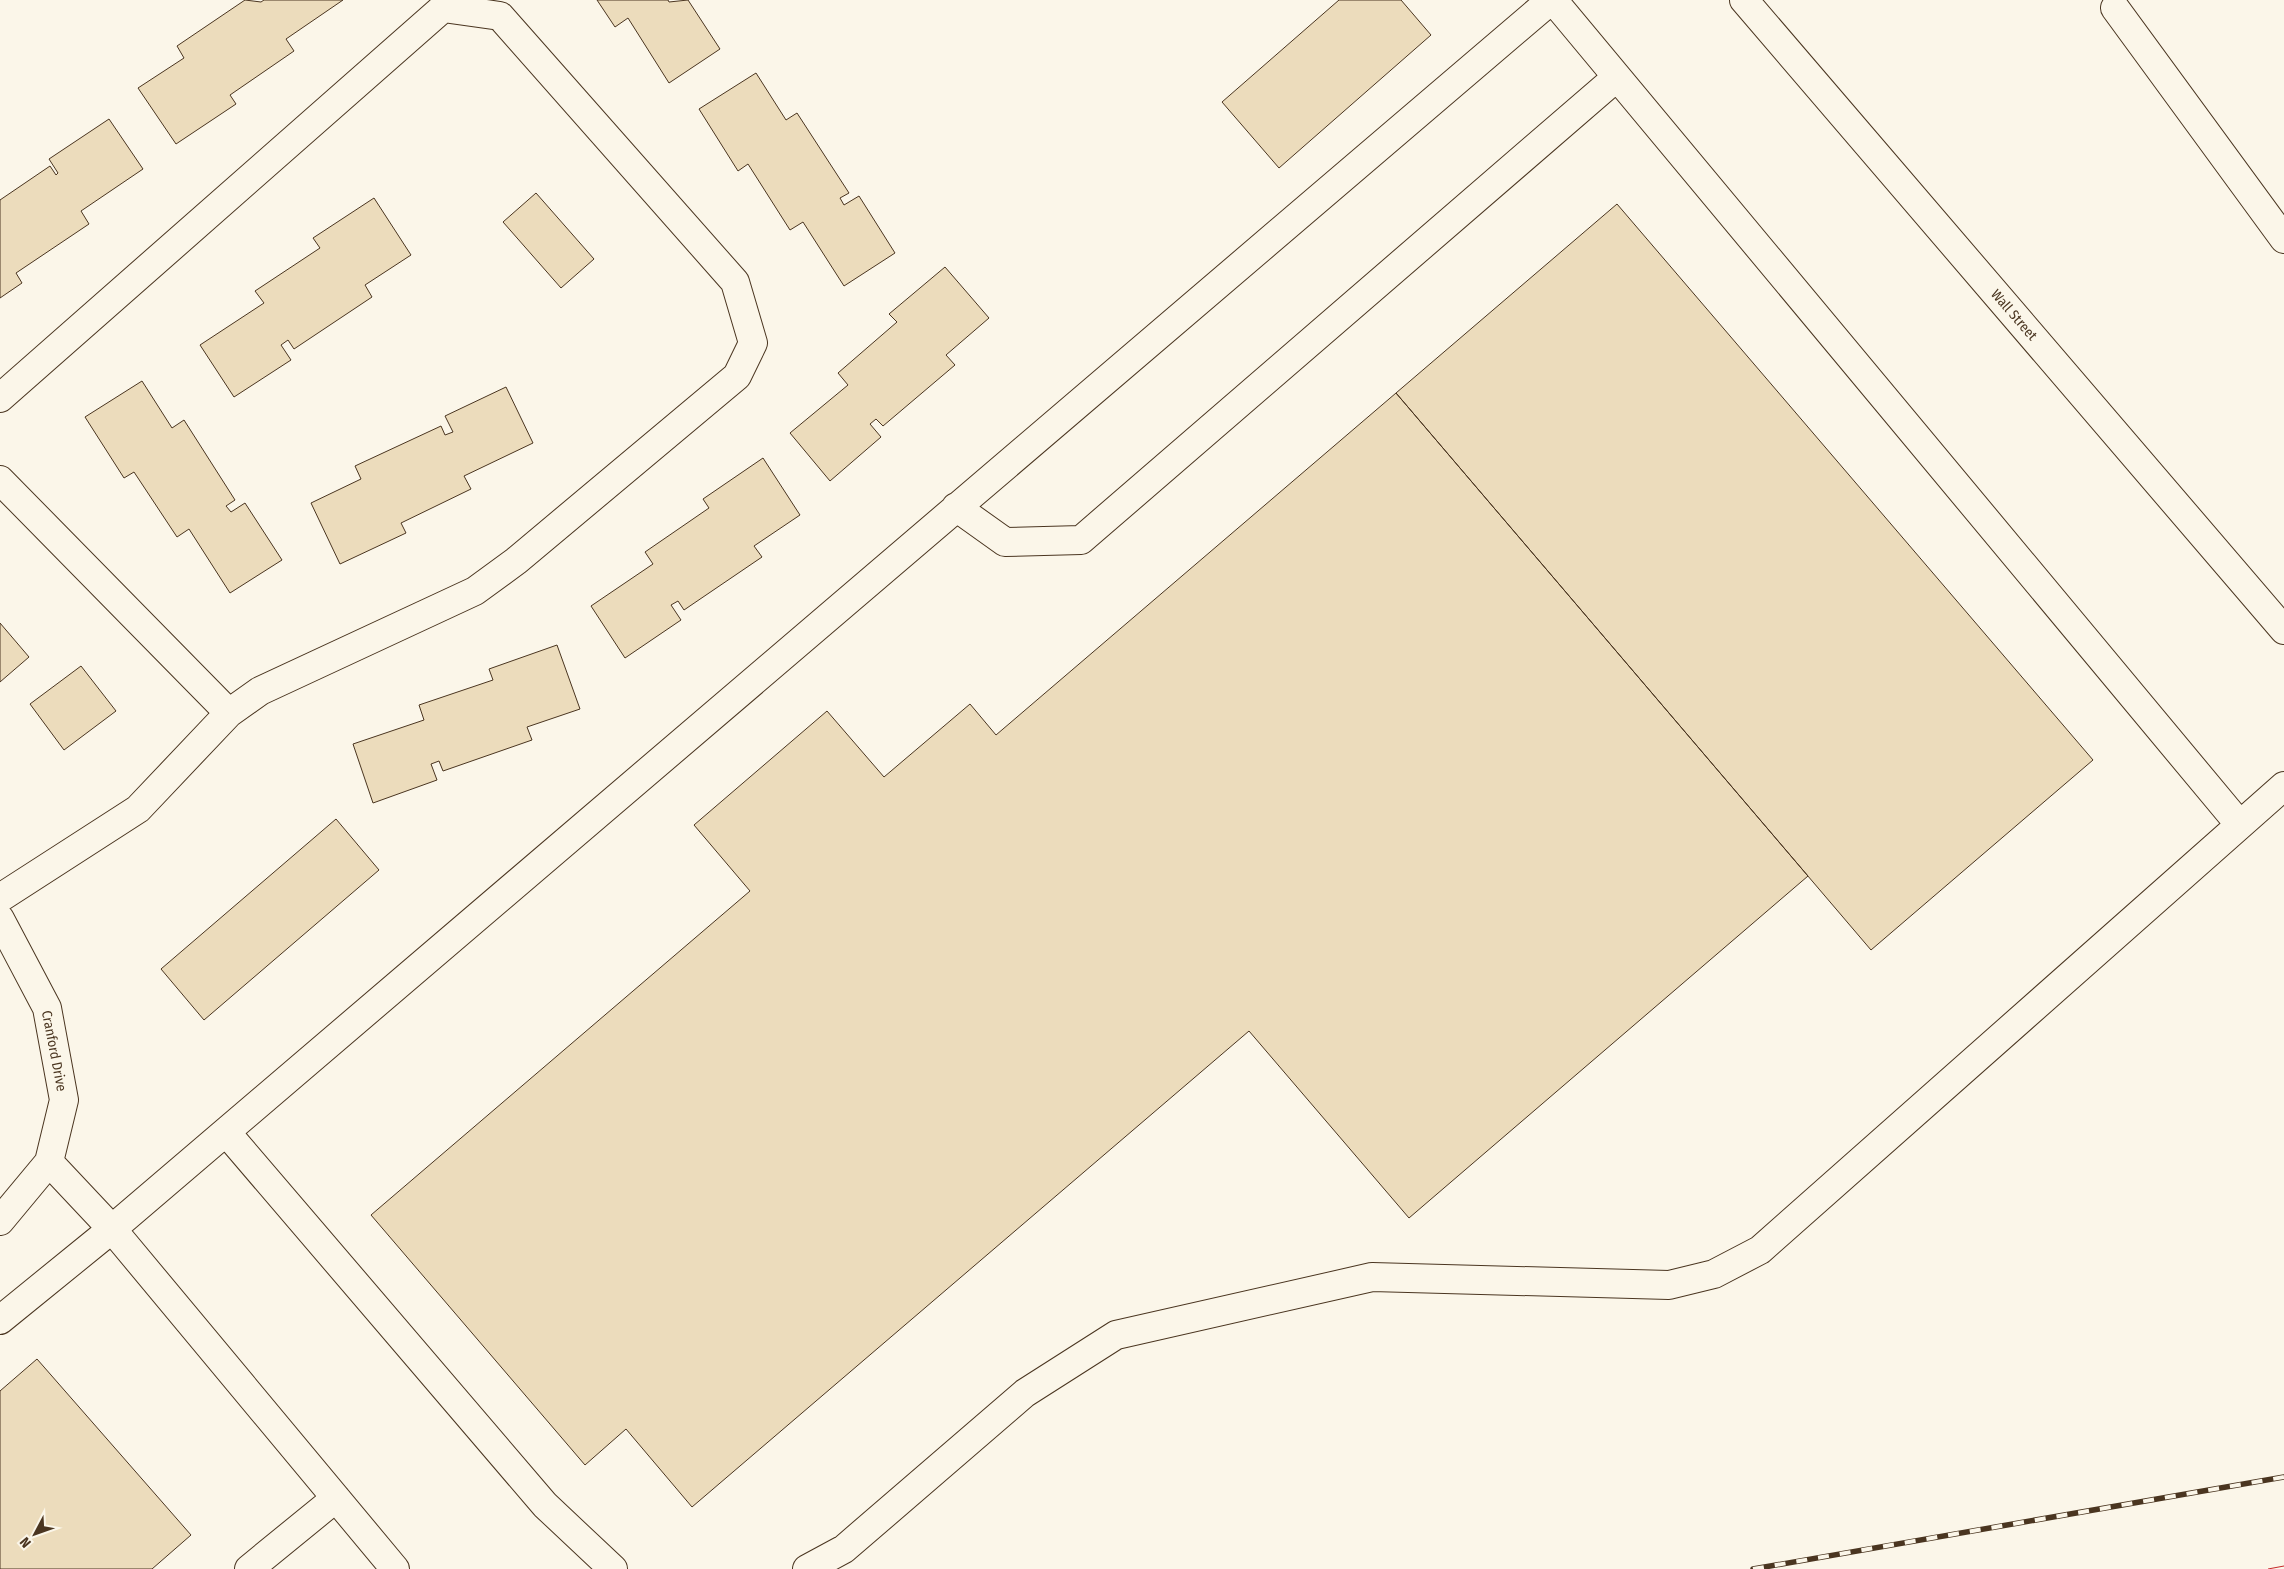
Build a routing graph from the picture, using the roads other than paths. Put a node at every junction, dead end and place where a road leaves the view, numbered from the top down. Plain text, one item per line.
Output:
1 (1552, 0) edge
2 (1744, 0) edge
3 (2115, 8) dead end
4 (1617, 77) junction
5 (2284, 239) edge
6 (0, 398) edge
7 (0, 480) edge
8 (956, 507) junction
9 (2284, 629) edge
10 (229, 713) junction
11 (2284, 786) edge
12 (2240, 825) junction
13 (0, 898) edge
14 (0, 919) edge
15 (226, 1132) junction
16 (49, 1162) junction
17 (0, 1221) edge
18 (112, 1229) junction
19 (0, 1320) edge
20 (336, 1498) junction
21 (249, 1569) edge
22 (395, 1569) edge
23 (613, 1569) edge
24 (807, 1569) edge

1 - 4 street
1 - 8 street
2 - 9 street, Wall Street
3 - 5 street
4 - 8 street
4 - 12 street
6 - 10 street
7 - 10 street
8 - 15 street
10 - 13 street
11 - 12 street
12 - 24 street
14 - 16 street, Cranford Drive
15 - 18 street
15 - 23 street
16 - 17 street
16 - 18 street
18 - 19 street
18 - 20 street
20 - 21 street
20 - 22 street

